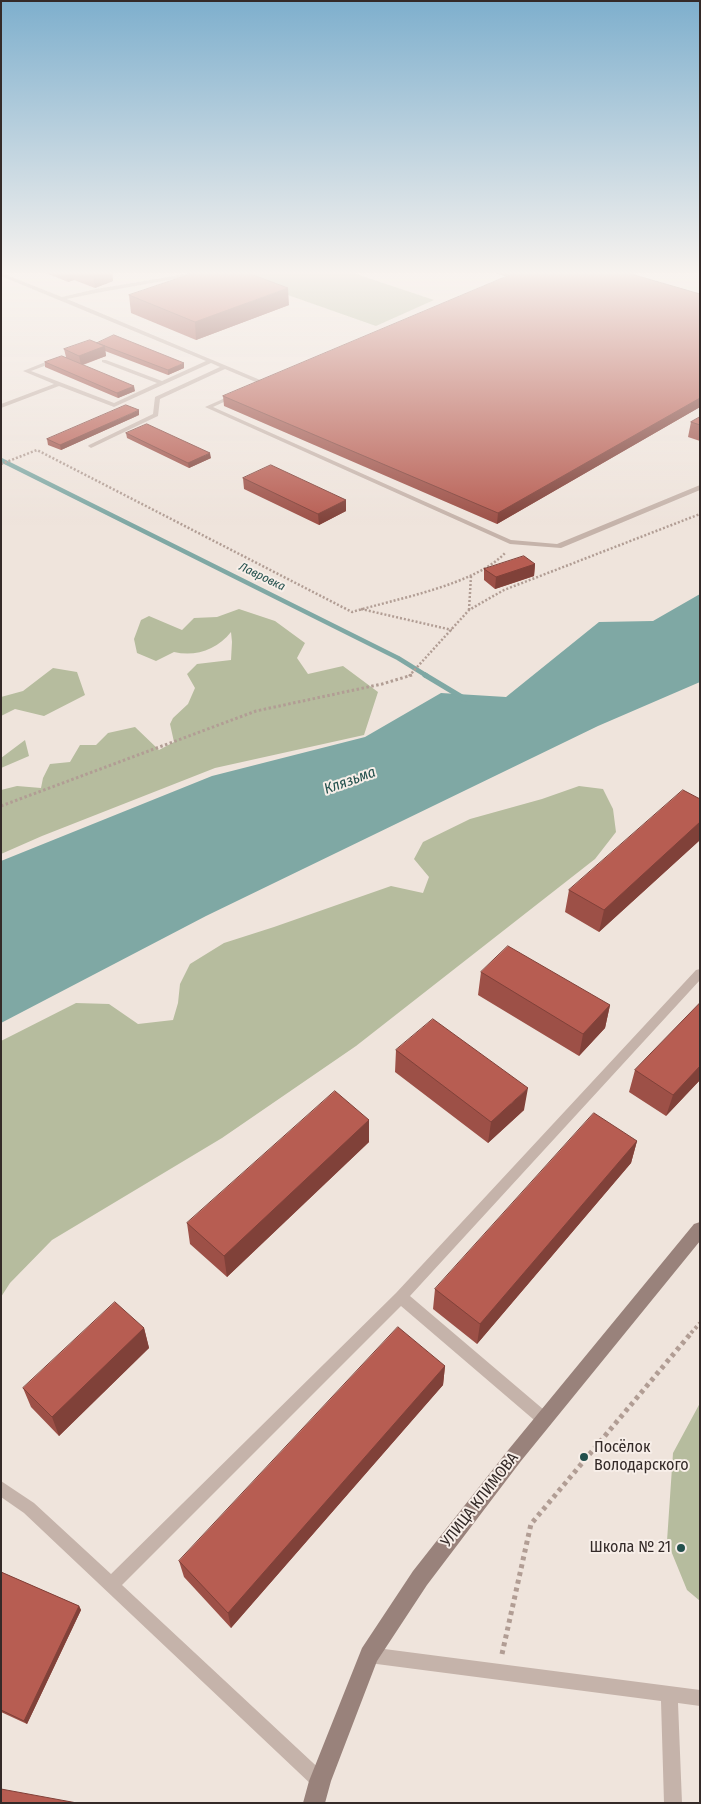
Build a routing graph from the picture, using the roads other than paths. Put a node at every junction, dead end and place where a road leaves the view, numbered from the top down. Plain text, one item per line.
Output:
1 (199, 356) edge
2 (62, 357) edge
3 (104, 361) dead end
4 (211, 361) junction
5 (225, 367) junction
6 (272, 379) edge
7 (162, 383) junction
8 (263, 383) junction
9 (59, 384) junction
10 (1, 406) edge
11 (91, 446) dead end
12 (700, 488) edge
13 (700, 973) edge
14 (700, 1229) edge
15 (401, 1298) junction
16 (545, 1420) junction
17 (1, 1488) edge
18 (111, 1585) junction
19 (368, 1655) junction
20 (669, 1694) junction
21 (700, 1698) edge
22 (320, 1781) junction
23 (314, 1803) edge
24 (673, 1803) edge

1 - 4 lane
2 - 9 lane
3 - 7 lane
4 - 5 lane
4 - 7 lane
5 - 8 lane
5 - 11 lane
6 - 8 lane
7 - 9 lane
8 - 12 lane
9 - 10 lane
13 - 15 lane
14 - 16 main road, УЛИЦА КЛИМОВА
15 - 16 lane
15 - 18 lane
16 - 19 main road, УЛИЦА КЛИМОВА
17 - 18 lane
18 - 22 lane
19 - 20 lane
19 - 22 main road, УЛИЦА КЛИМОВА
20 - 21 lane
20 - 24 lane
22 - 23 main road, УЛИЦА КЛИМОВА

